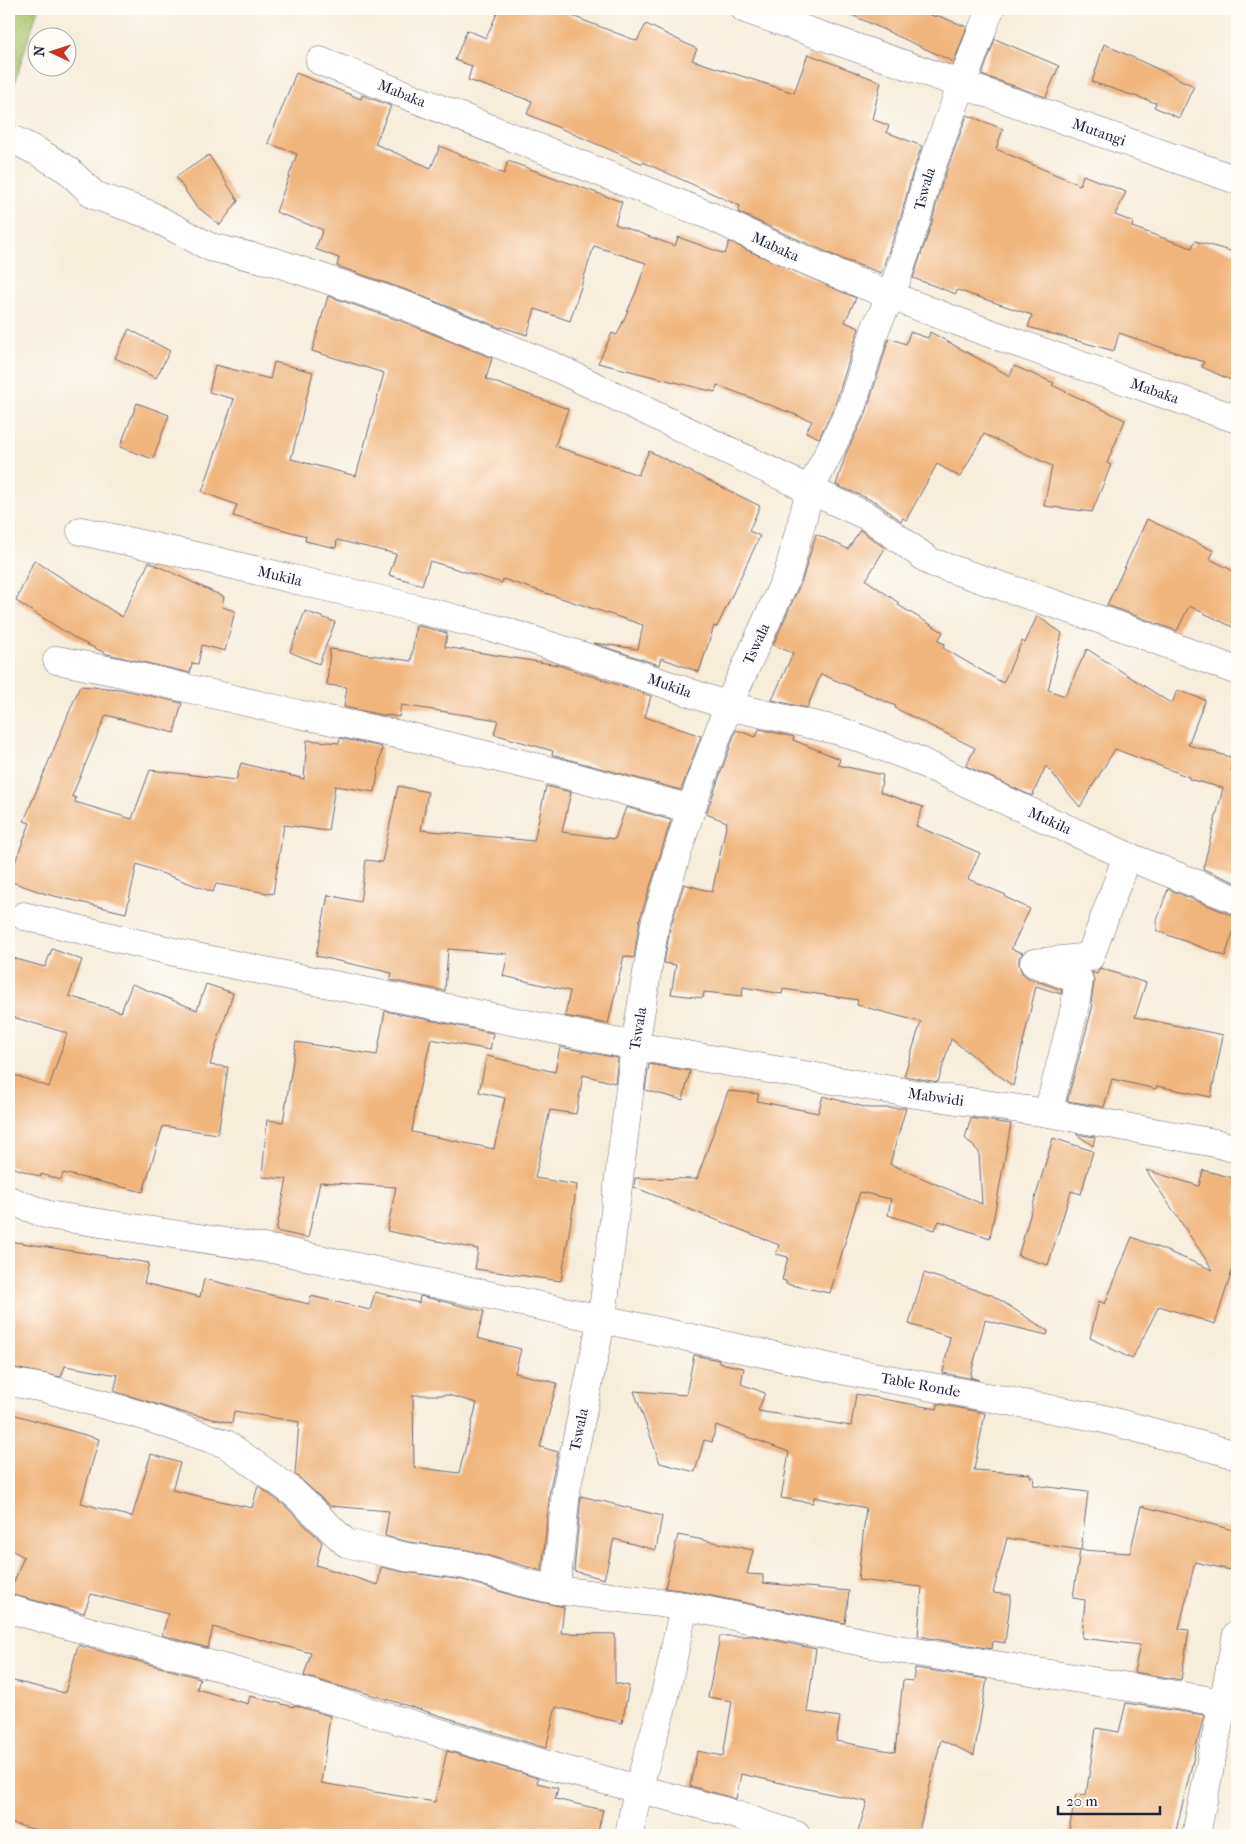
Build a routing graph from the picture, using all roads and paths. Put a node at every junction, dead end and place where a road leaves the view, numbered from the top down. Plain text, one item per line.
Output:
1 (745, 9) edge
2 (990, 9) edge
3 (320, 61) dead end
4 (963, 84) junction
5 (14, 140) dead end
6 (1237, 180) edge
7 (891, 296) junction
8 (1237, 419) edge
9 (810, 490) junction
10 (81, 531) dead end
11 (56, 660) dead end
12 (1237, 671) edge
13 (728, 706) junction
14 (691, 808) junction
15 (1127, 856) junction
16 (1237, 900) edge
17 (24, 916) dead end
18 (635, 1046) junction
19 (1048, 1113) junction
20 (1237, 1149) edge
21 (9, 1200) edge
22 (602, 1318) junction
23 (9, 1382) edge
24 (1237, 1455) edge
25 (556, 1590) junction
26 (684, 1606) junction
27 (9, 1609) edge
28 (1237, 1634) edge
29 (1230, 1704) edge
30 (638, 1789) junction
31 (629, 1835) edge
32 (796, 1835) edge
33 (1196, 1835) edge

1 - 4 street, Mutangi
2 - 4 street, Tswala
3 - 7 street, Mabaka
4 - 6 street, Mutangi
4 - 7 street, Tswala
5 - 9 street
7 - 8 street, Mabaka
7 - 9 street, Tswala
9 - 12 street
9 - 13 street, Tswala
10 - 13 street, Mukila
11 - 14 street
13 - 14 street, Tswala
13 - 15 street, Mukila
14 - 18 street, Tswala
15 - 16 street, Mukila
15 - 19 street
17 - 18 street, Mabwidi
18 - 19 street, Mabwidi
18 - 22 street, Tswala
19 - 20 street, Mabwidi
21 - 22 street, Table Ronde
22 - 24 street, Table Ronde
22 - 25 street, Tswala
23 - 25 street
25 - 26 street
26 - 29 street
26 - 30 street
27 - 30 street
28 - 29 street
29 - 33 street
30 - 31 street
30 - 32 street

